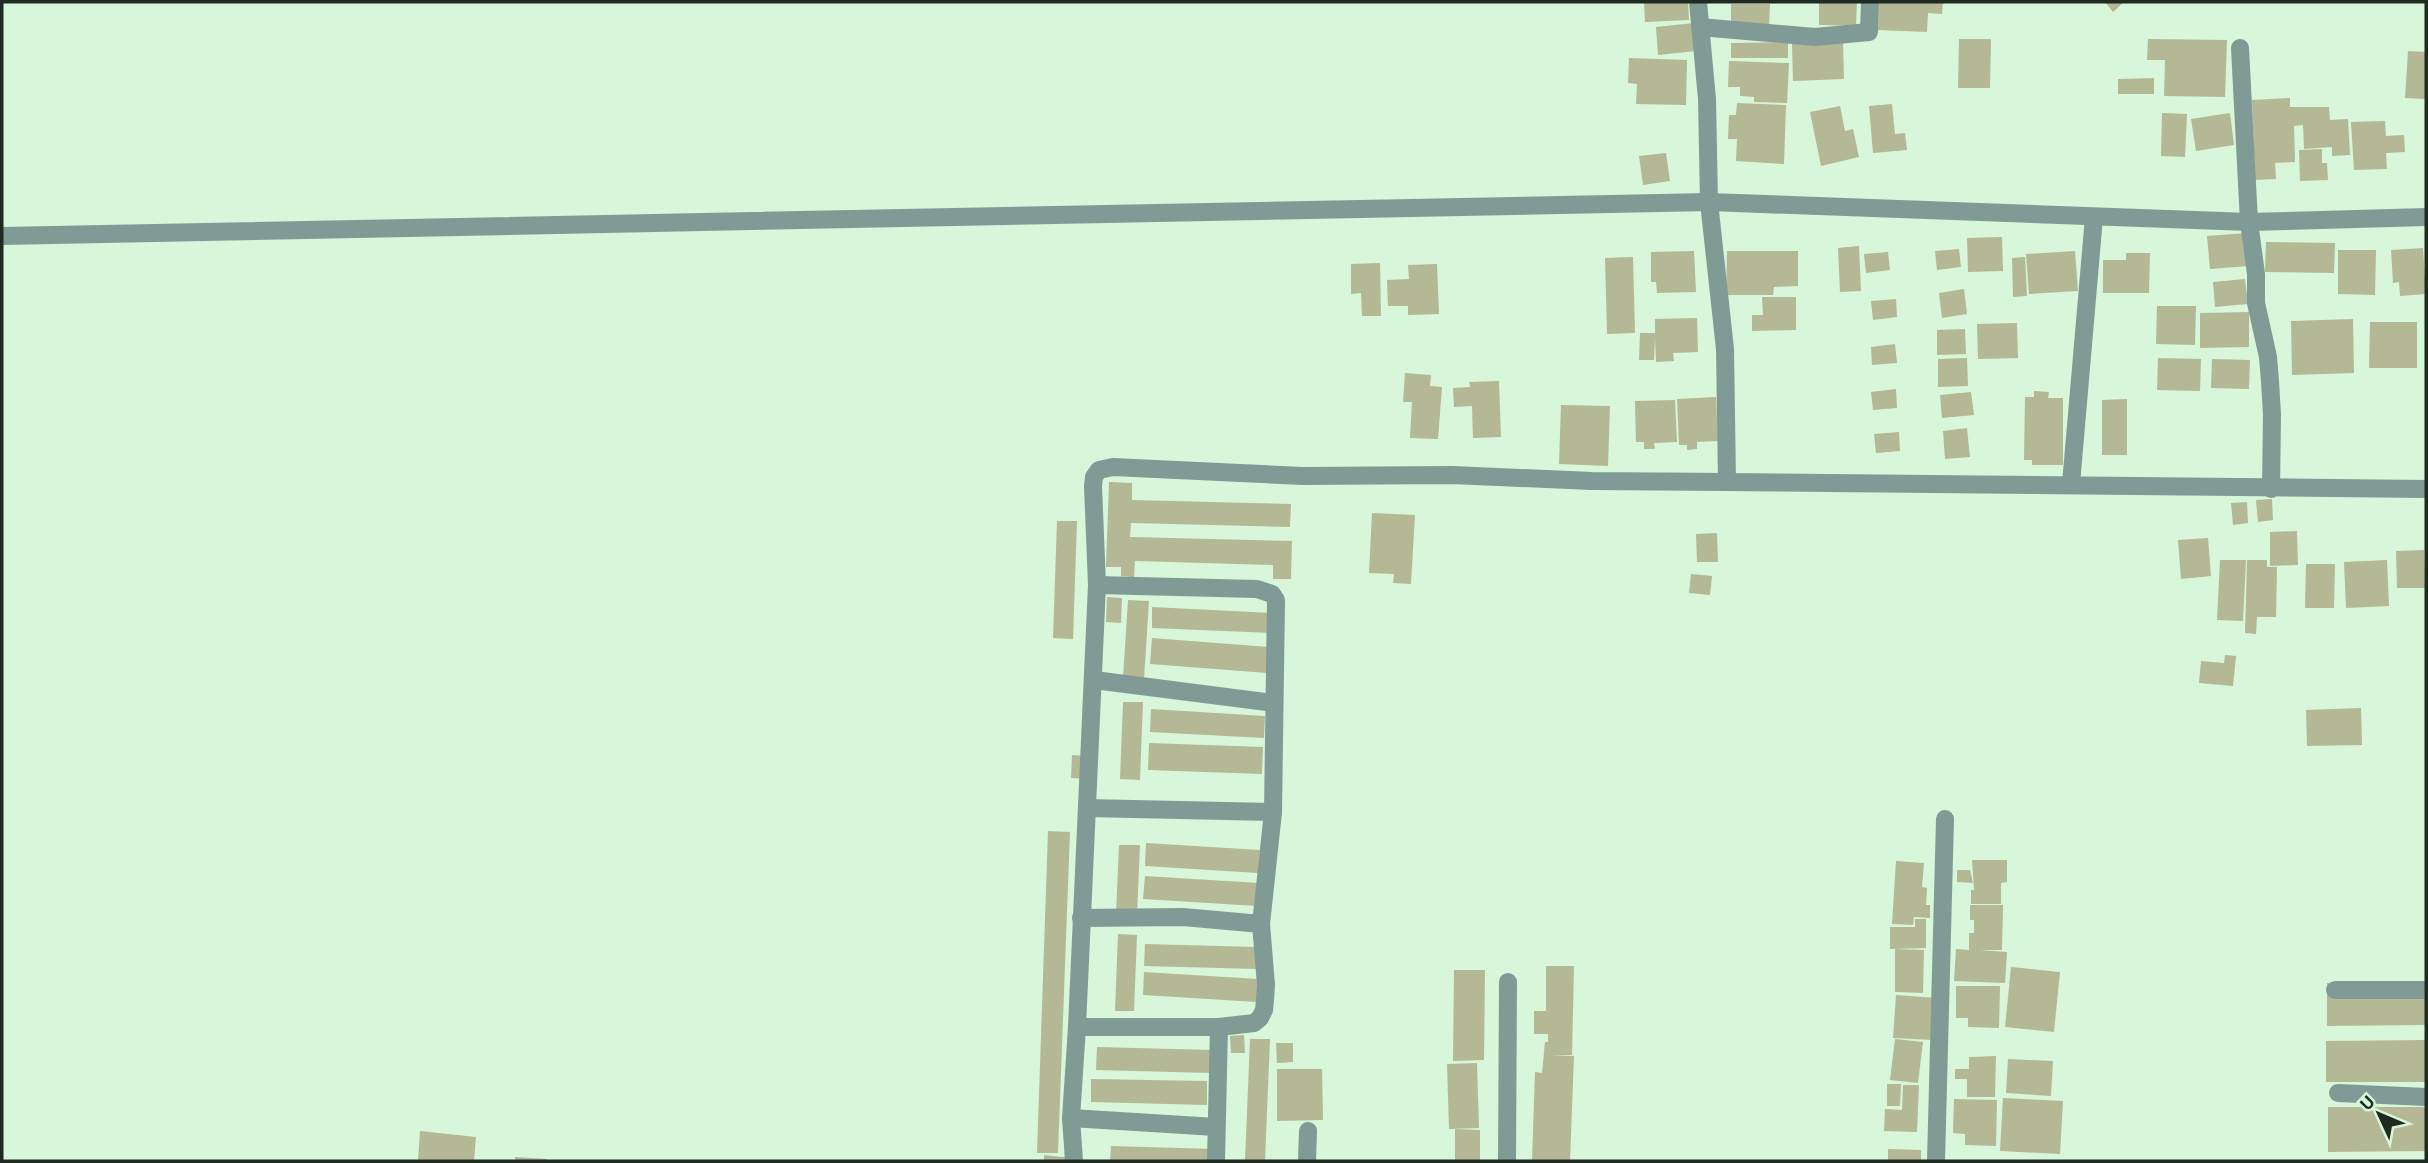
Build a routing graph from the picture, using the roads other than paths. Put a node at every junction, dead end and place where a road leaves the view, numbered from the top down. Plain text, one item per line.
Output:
1 (1698, 2) edge
2 (1870, 2) edge
3 (1700, 27) junction
4 (2240, 48) dead end
5 (1709, 202) junction
6 (2094, 217) junction
7 (2426, 217) edge
8 (2249, 222) junction
9 (2, 236) edge
10 (1727, 482) junction
11 (2071, 484) junction
12 (2271, 489) junction
13 (2426, 489) edge
14 (1097, 585) junction
15 (1094, 680) junction
16 (1274, 703) junction
17 (1087, 808) junction
18 (1273, 812) junction
19 (1945, 819) dead end
20 (1081, 918) junction
21 (1261, 924) junction
22 (1508, 982) dead end
23 (2335, 990) dead end
24 (2426, 990) edge
25 (1077, 1027) junction
26 (1219, 1027) junction
27 (2338, 1093) dead end
28 (2426, 1097) edge
29 (1071, 1118) junction
30 (1216, 1127) junction
31 (1308, 1131) dead end
32 (1074, 1161) edge
33 (1216, 1161) edge
34 (1307, 1161) edge
35 (1507, 1161) edge
36 (1936, 1161) edge

1 - 3 street
2 - 3 street
3 - 5 street
4 - 8 street
5 - 6 street
5 - 9 street
5 - 10 street
6 - 8 street
6 - 11 street
7 - 8 street
8 - 12 street
10 - 11 street
10 - 14 street
11 - 12 street
12 - 13 street
14 - 15 street
14 - 16 street
15 - 16 street
15 - 17 street
16 - 18 street
17 - 18 street
17 - 20 street
18 - 21 street
19 - 36 street
20 - 21 street
20 - 25 street
21 - 26 street
22 - 35 street
23 - 24 street
25 - 26 street
25 - 29 street
26 - 30 street
27 - 28 street
29 - 30 street
29 - 32 street
30 - 33 street
31 - 34 street

